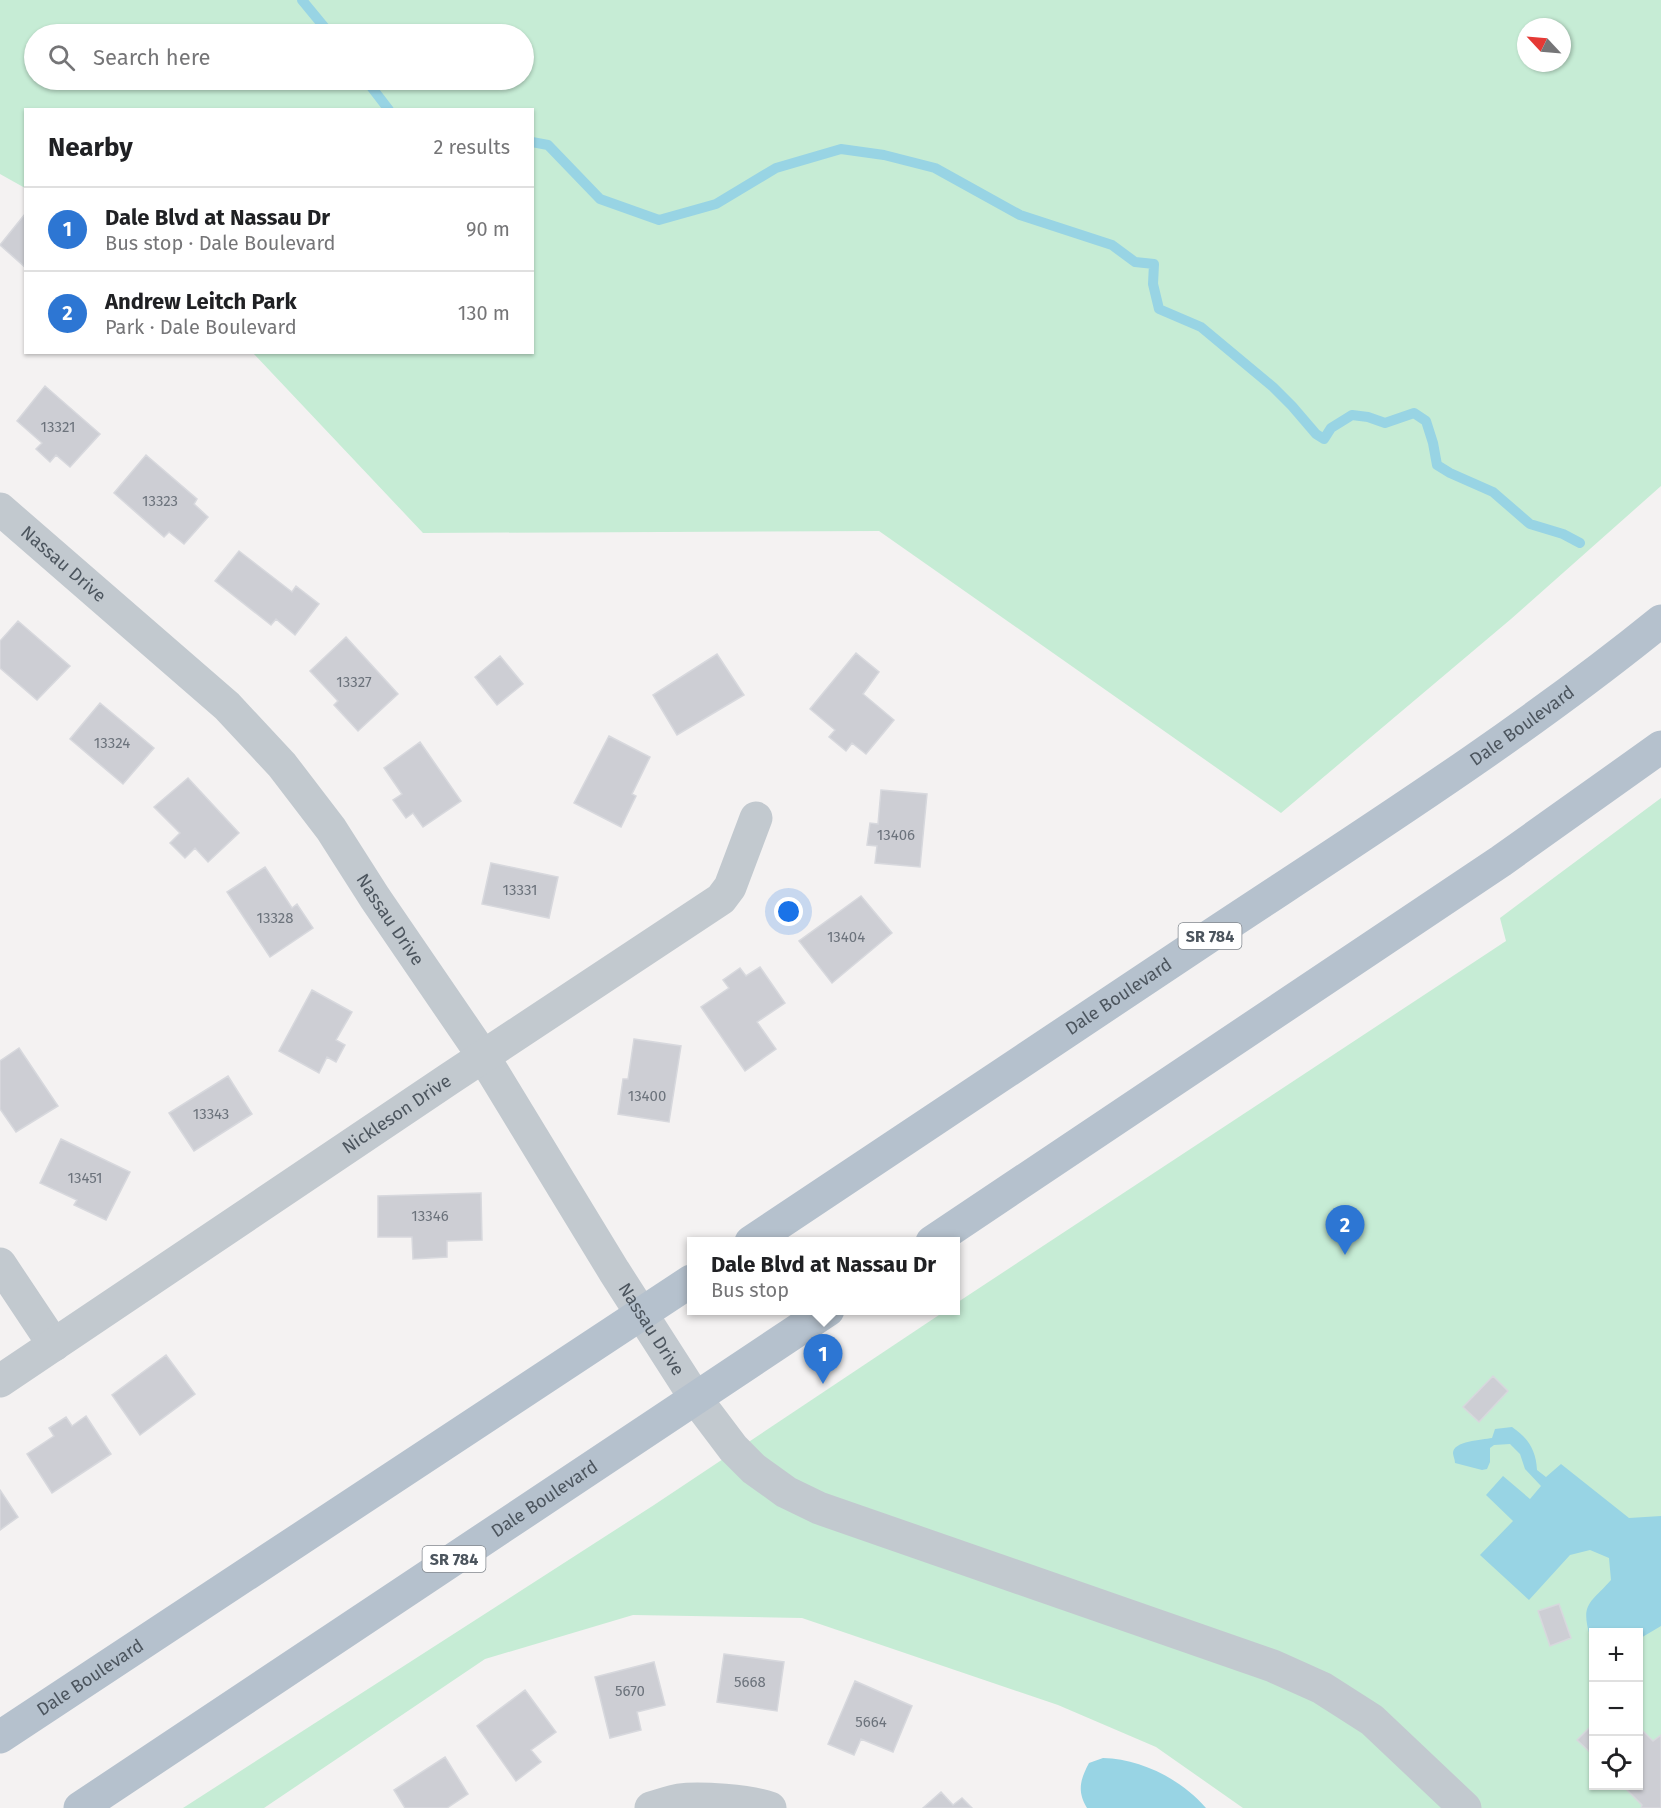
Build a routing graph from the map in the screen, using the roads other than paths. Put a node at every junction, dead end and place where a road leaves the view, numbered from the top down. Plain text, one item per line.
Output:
1 (0, 509) edge
2 (1661, 621) edge
3 (1661, 747) edge
4 (756, 818) dead end
5 (483, 1056) junction
6 (759, 1237) edge
7 (939, 1237) edge
8 (0, 1264) edge
9 (687, 1284) edge
10 (642, 1313) junction
11 (822, 1315) edge
12 (54, 1345) junction
13 (0, 1381) edge
14 (696, 1399) junction
15 (0, 1737) edge
16 (80, 1808) edge
17 (651, 1808) edge
18 (770, 1808) edge
19 (1465, 1808) edge

1 - 5 street, Nassau Drive
2 - 6 main road, Dale Boulevard / SR 784
3 - 7 main road
4 - 5 street, Nickleson Drive
5 - 10 street, Nassau Drive
5 - 12 street, Nickleson Drive
8 - 12 street
9 - 10 main road, Dale Boulevard
10 - 14 street, Nassau Drive
10 - 15 main road, Dale Boulevard
11 - 14 main road, Dale Boulevard / SR 784
12 - 13 street, Nickleson Drive
14 - 16 main road, Dale Boulevard / SR 784
14 - 19 street, Nassau Drive
17 - 18 street

